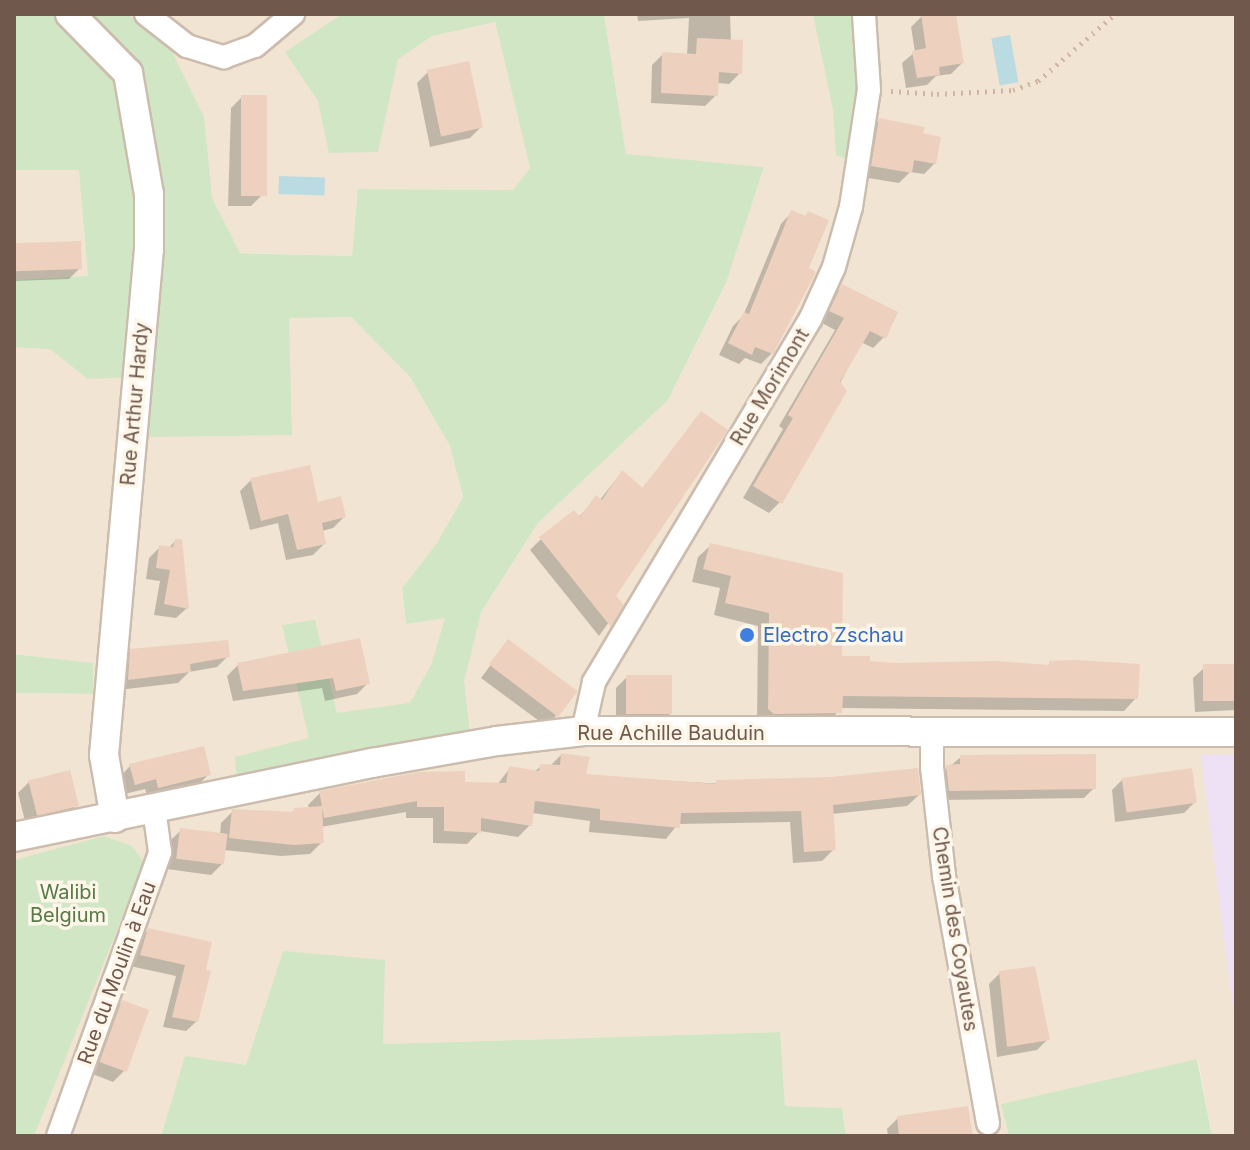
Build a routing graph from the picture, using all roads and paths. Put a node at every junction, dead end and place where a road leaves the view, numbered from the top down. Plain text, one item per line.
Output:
1 (70, 14) edge
2 (146, 14) edge
3 (293, 14) edge
4 (864, 14) edge
5 (1115, 14) edge
6 (869, 90) junction
7 (583, 731) junction
8 (1236, 732) edge
9 (932, 734) junction
10 (154, 808) junction
11 (115, 818) junction
12 (14, 837) edge
13 (988, 1123) dead end
14 (58, 1136) edge

1 - 11 street, Rue Arthur Hardy
2 - 3 street
4 - 6 street, Rue Morimont
5 - 6 path
6 - 7 street, Rue Morimont
7 - 9 street, Rue Achille Bauduin
7 - 10 street, Rue Achille Bauduin
8 - 9 street, Rue Achille Bauduin
9 - 13 street, Chemin des Coyautes
10 - 11 street, Rue Achille Bauduin
10 - 14 street, Rue du Moulin à Eau
11 - 12 street, Rue Achille Bauduin

